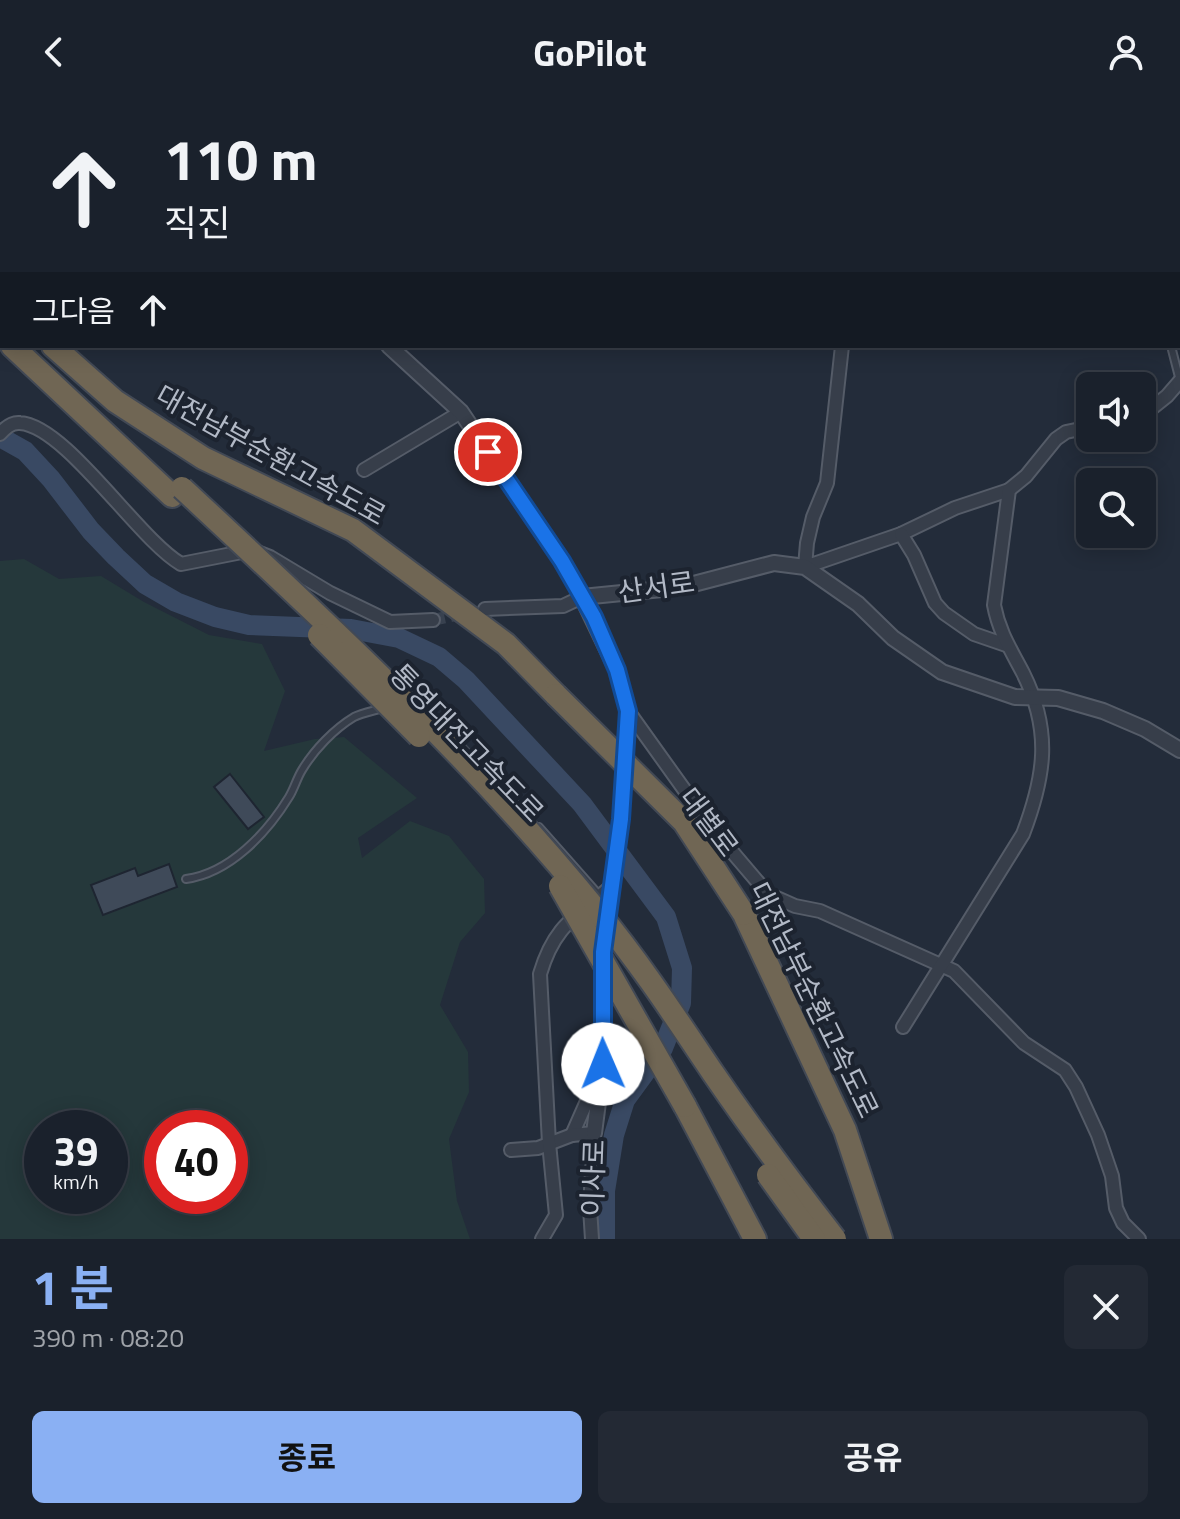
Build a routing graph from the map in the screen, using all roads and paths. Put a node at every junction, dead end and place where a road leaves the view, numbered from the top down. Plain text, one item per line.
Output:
1 (14, 348) edge
2 (39, 348) edge
3 (55, 348) edge
4 (391, 348) edge
5 (842, 348) edge
6 (1172, 348) edge
7 (1180, 381) edge
8 (1156, 405) edge
9 (461, 412) junction
10 (1076, 430) edge
11 (3, 431) edge
12 (364, 470) dead end
13 (1009, 490) junction
14 (177, 492) junction
15 (901, 534) junction
16 (805, 567) junction
17 (582, 597) junction
18 (485, 609) dead end
19 (433, 620) tunnel mouth
20 (1006, 645) junction
21 (1034, 699) junction
22 (628, 711) junction
23 (1180, 750) edge
24 (477, 762) dead end
25 (528, 815) dead end
26 (186, 879) dead end
27 (614, 881) junction
28 (560, 886) junction
29 (600, 896) junction
30 (943, 965) junction
31 (903, 1027) dead end
32 (603, 1064) junction
33 (594, 1133) junction
34 (572, 1135) junction
35 (549, 1143) junction
36 (511, 1150) dead end
37 (542, 1239) edge
38 (592, 1239) edge
39 (755, 1239) edge
40 (814, 1239) edge
41 (835, 1239) edge
42 (881, 1239) edge
43 (1139, 1239) edge

1 - 14 highway, 통영대전고속도로
2 - 14 highway, 통영대전고속도로
3 - 42 highway, 대전남부순환고속도로, bridge
4 - 9 street, 산서로
5 - 16 street
6 - 7 lane
7 - 8 street
9 - 12 street
9 - 17 street, 산서로
10 - 13 street
11 - 19 street
13 - 15 street, 산서로
13 - 20 street
14 - 28 highway, 통영대전고속도로, bridge
14 - 41 highway, 통영대전고속도로, bridge
15 - 16 street, 산서로
15 - 20 street
16 - 17 street, 산서로
16 - 21 street
17 - 18 street
17 - 22 street
20 - 21 street
21 - 23 street
21 - 30 street
22 - 27 street, 이사로
22 - 30 street, 대별로
24 - 26 lane
25 - 29 lane
27 - 29 street
27 - 32 street, 이사로
28 - 39 highway, bridge
28 - 40 highway, 통영대전고속도로, bridge
29 - 35 street
30 - 31 street
30 - 43 street, 대별로
32 - 33 street, 이사로
32 - 34 street
33 - 34 street
33 - 38 street, 이사로
34 - 35 street
35 - 36 street
35 - 37 street

